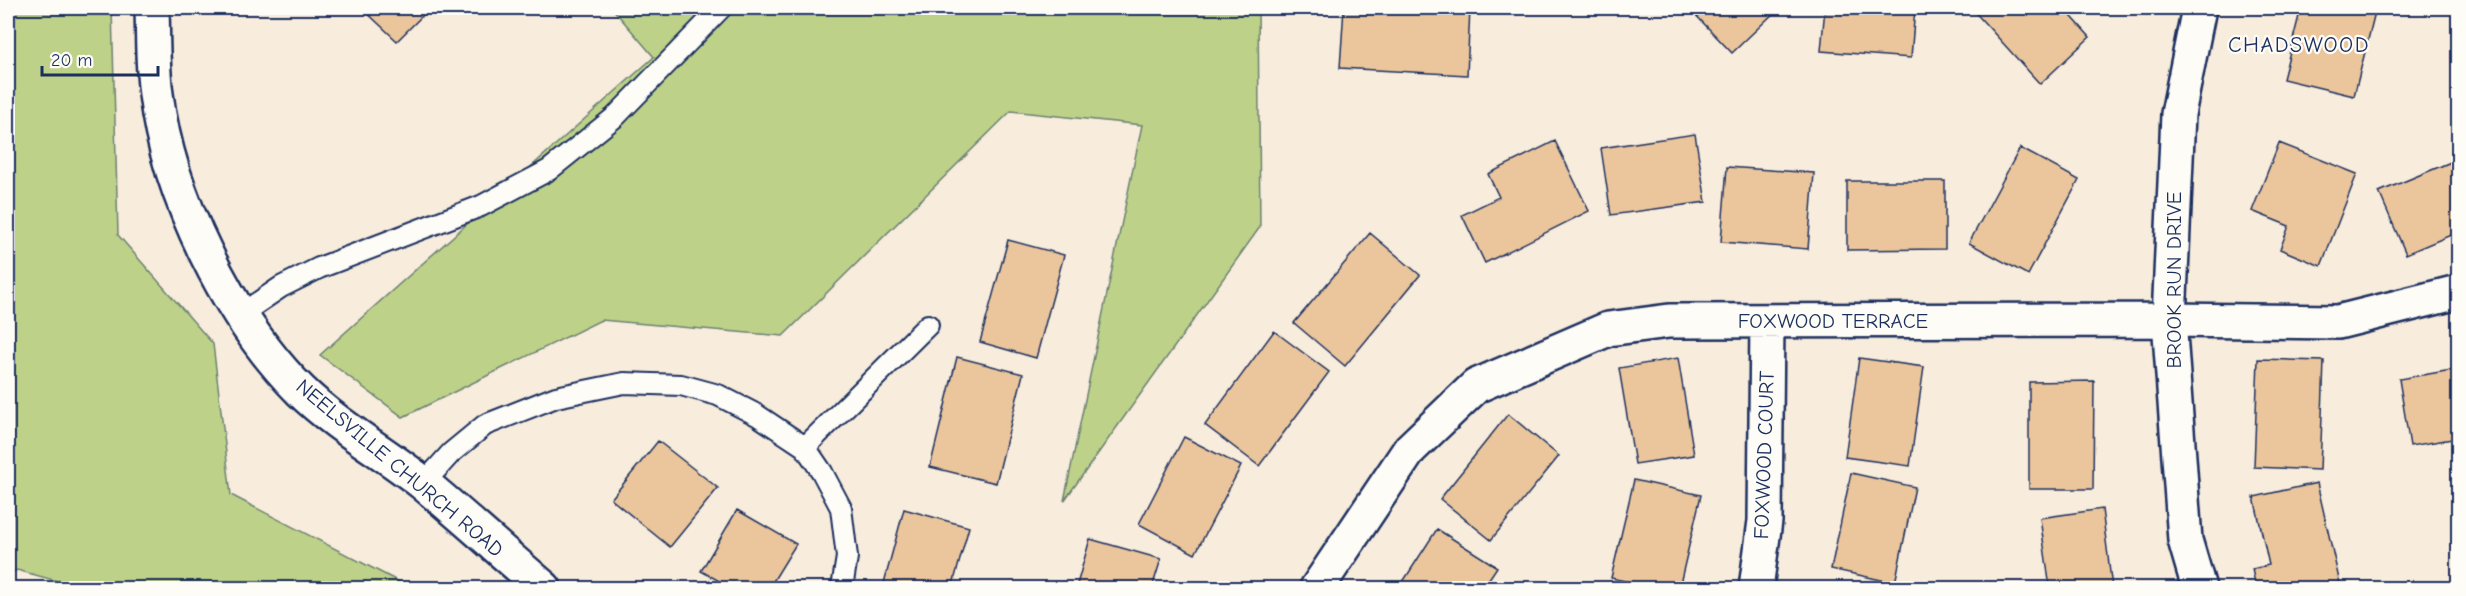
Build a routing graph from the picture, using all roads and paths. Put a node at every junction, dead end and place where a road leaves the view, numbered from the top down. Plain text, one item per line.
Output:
1 (152, 8) edge
2 (721, 8) edge
3 (2199, 8) edge
4 (2458, 292) edge
5 (241, 314) junction
6 (2169, 320) junction
7 (1767, 321) junction
8 (928, 326) dead end
9 (805, 447) junction
10 (423, 484) junction
11 (544, 588) edge
12 (842, 588) edge
13 (1317, 588) edge
14 (1756, 588) edge
15 (2199, 588) edge

1 - 5 street, NEELSVILLE CHURCH ROAD
2 - 5 lane
3 - 6 street, BROOK RUN DRIVE
4 - 6 street, FOXWOOD TERRACE
5 - 10 street, NEELSVILLE CHURCH ROAD
6 - 7 street, FOXWOOD TERRACE
6 - 15 street, BROOK RUN DRIVE
7 - 13 street, FOXWOOD TERRACE
7 - 14 street, FOXWOOD COURT
8 - 9 lane
9 - 10 lane
9 - 12 lane
10 - 11 street, NEELSVILLE CHURCH ROAD

